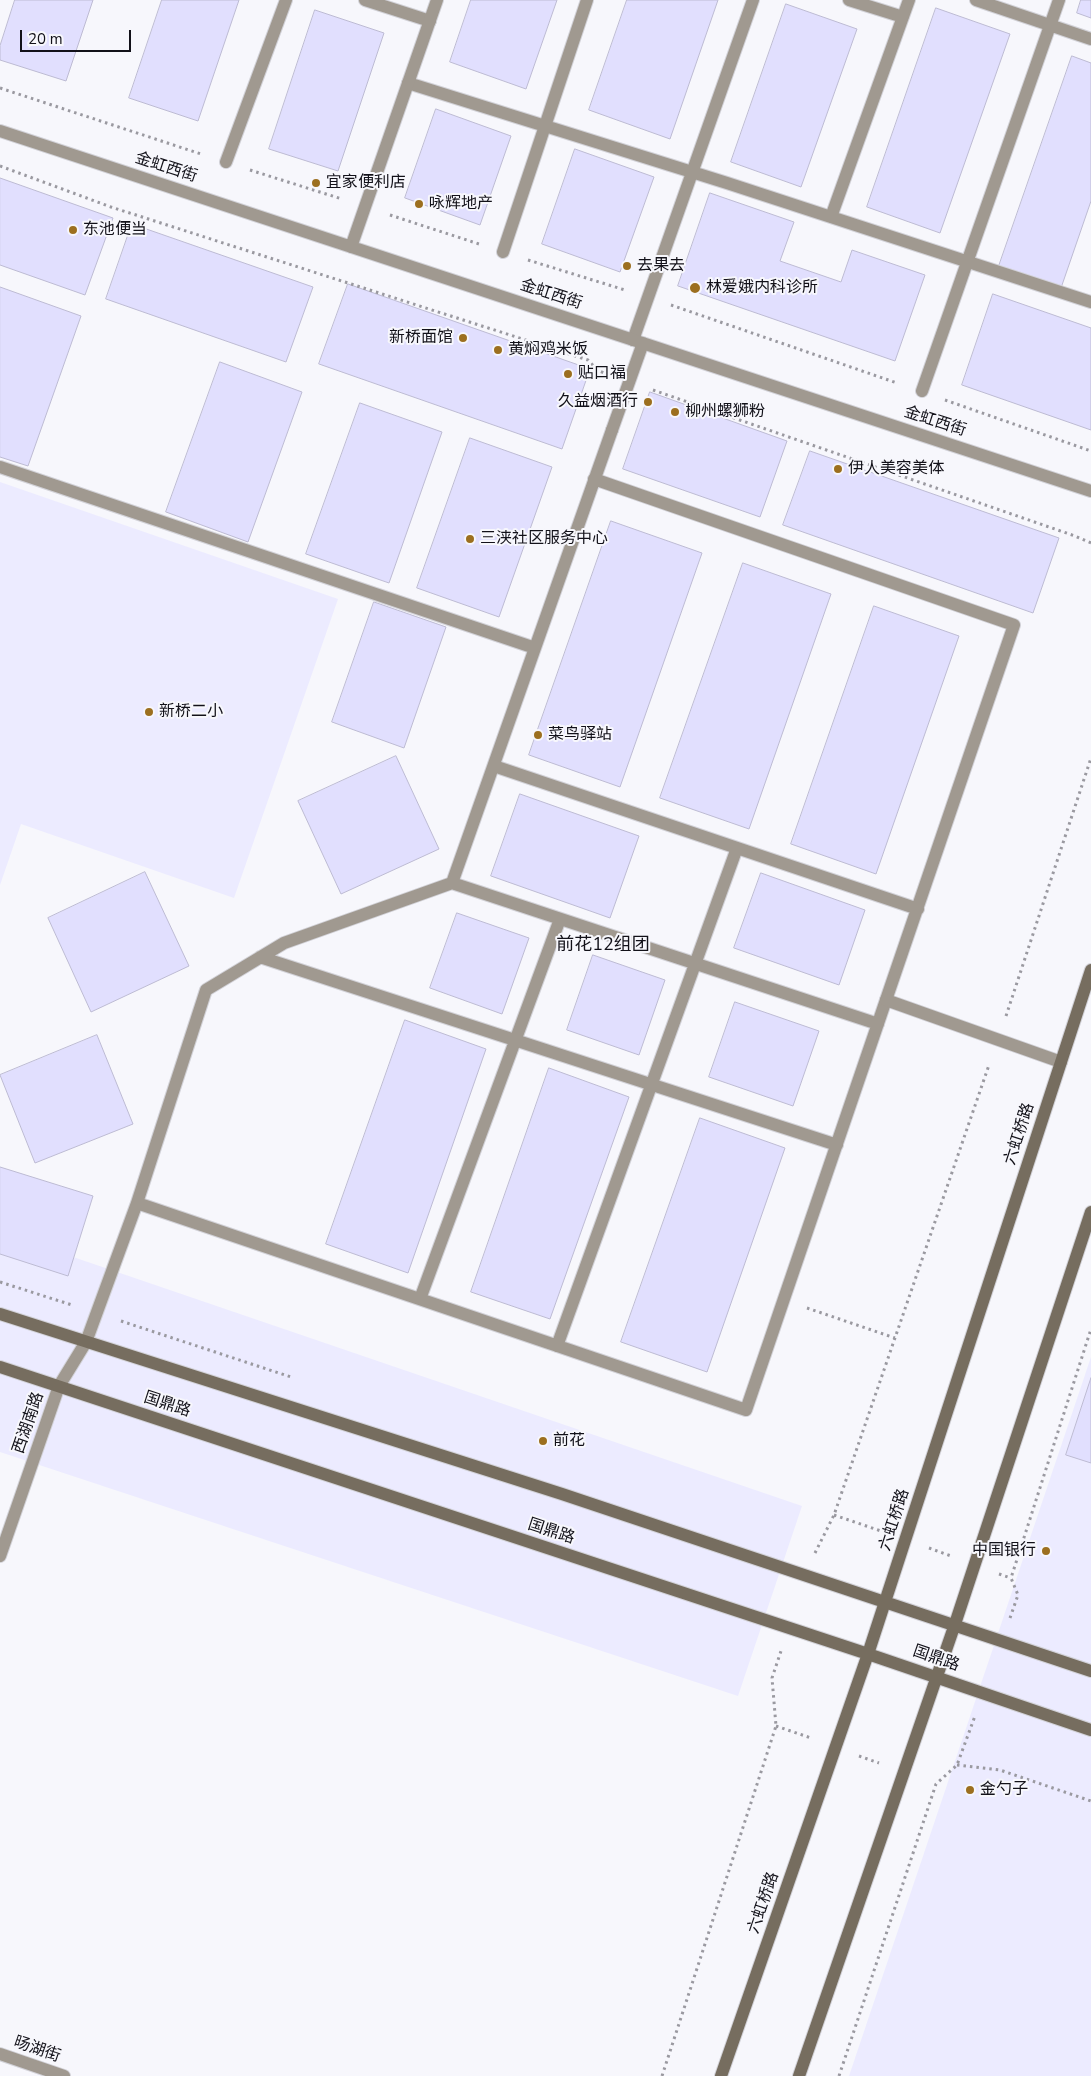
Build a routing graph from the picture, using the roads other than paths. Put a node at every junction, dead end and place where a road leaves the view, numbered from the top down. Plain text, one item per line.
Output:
1 (286, 0) edge
2 (365, 0) edge
3 (437, 0) edge
4 (587, 0) edge
5 (753, 0) edge
6 (850, 0) edge
7 (909, 0) edge
8 (976, 0) edge
9 (1058, 0) edge
10 (903, 17) junction
11 (430, 21) junction
12 (1050, 25) junction
13 (1091, 38) edge
14 (408, 83) junction
15 (545, 126) junction
16 (0, 131) edge
17 (226, 162) road end
18 (692, 172) junction
19 (831, 217) junction
20 (351, 247) junction
21 (503, 252) road end
22 (967, 262) junction
23 (1091, 302) edge
24 (638, 341) junction
25 (922, 391) road end
26 (0, 468) edge
27 (594, 479) junction
28 (1091, 491) edge
29 (535, 648) junction
30 (494, 766) junction
31 (737, 848) junction
32 (452, 883) junction
33 (918, 909) junction
34 (560, 919) junction
35 (260, 957) junction
36 (695, 964) junction
37 (1091, 970) edge
38 (886, 1000) junction
39 (878, 1024) junction
40 (515, 1041) junction
41 (1061, 1062) junction
42 (651, 1085) junction
43 (837, 1145) junction
44 (137, 1202) junction
45 (1091, 1212) edge
46 (420, 1299) junction
47 (0, 1314) edge
48 (86, 1342) junction
49 (557, 1346) junction
50 (0, 1367) edge
51 (60, 1386) junction
52 (0, 1556) edge
53 (885, 1602) junction
54 (955, 1624) junction
55 (868, 1654) junction
56 (1091, 1671) edge
57 (936, 1677) junction
58 (1091, 1730) edge
59 (0, 2054) edge
60 (64, 2076) edge
61 (721, 2076) edge
62 (799, 2076) edge

1 - 17 street
2 - 11 street
3 - 11 street
4 - 15 street
5 - 18 street
6 - 10 street
7 - 10 street
8 - 12 street
9 - 12 street
10 - 19 street
11 - 14 street
12 - 13 street
12 - 22 street
14 - 15 street
14 - 20 street
15 - 18 street
15 - 21 street
16 - 20 street, 金虹西街
18 - 19 street
18 - 24 street
19 - 22 street
20 - 24 street, 金虹西街
22 - 23 street
22 - 25 street
24 - 27 street
24 - 28 street, 金虹西街
26 - 29 street
27 - 29 street
27 - 33 street
29 - 30 street
30 - 31 street
30 - 32 street
31 - 33 street
31 - 36 street
32 - 34 street
32 - 35 street, 西湖南路
33 - 38 street
34 - 36 street
34 - 40 street
35 - 40 street
35 - 44 street, 西湖南路
36 - 39 street
36 - 42 street
37 - 41 main road, 六虹桥路
38 - 39 street
38 - 41 street
39 - 43 street
40 - 42 street
40 - 46 street
41 - 53 main road, 六虹桥路
42 - 43 street
42 - 49 street
43 - 49 street
44 - 46 street
44 - 48 street, 西湖南路
45 - 54 main road
46 - 49 street
47 - 48 main road
48 - 51 street, 西湖南路
48 - 53 main road
50 - 51 main road, 国鼎路
51 - 52 street, 西湖南路
51 - 55 main road, 国鼎路
53 - 54 main road
53 - 55 main road, 六虹桥路
54 - 56 main road
54 - 57 main road
55 - 57 main road, 国鼎路
55 - 61 main road, 六虹桥路
57 - 58 main road, 国鼎路
57 - 62 main road
59 - 60 street, 旸湖街

